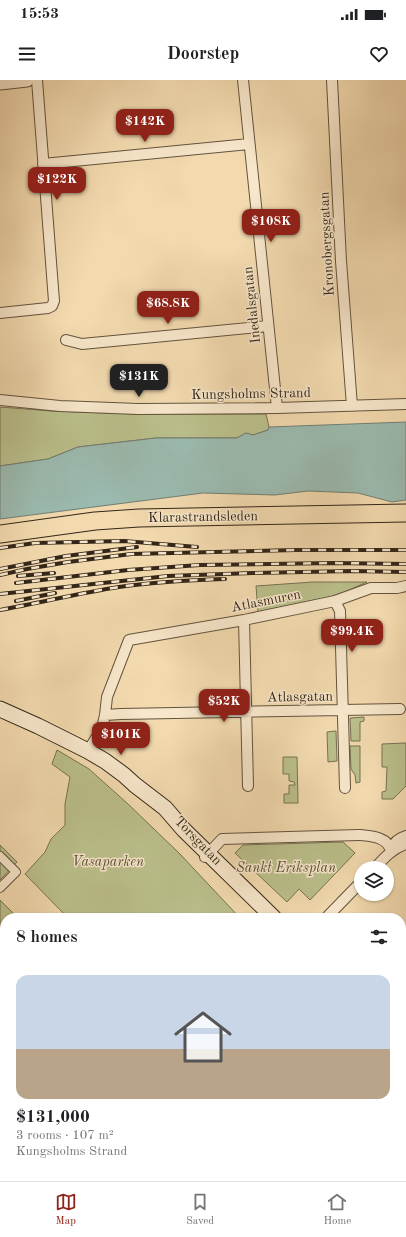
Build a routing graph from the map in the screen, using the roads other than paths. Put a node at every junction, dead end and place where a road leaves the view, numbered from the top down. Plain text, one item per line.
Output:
1 (27, 80) edge
2 (37, 80) edge
3 (244, 80) edge
4 (332, 80) edge
5 (0, 83) edge
6 (249, 144) junction
7 (43, 164) junction
8 (0, 313) edge
9 (268, 326) junction
10 (66, 340) dead end
11 (0, 400) edge
12 (406, 404) edge
13 (352, 406) junction
14 (277, 408) junction
15 (406, 513) edge
16 (406, 518) edge
17 (0, 534) edge
18 (0, 539) edge
19 (406, 586) edge
20 (335, 601) junction
21 (244, 620) junction
22 (0, 709) edge
23 (400, 709) dead end
24 (343, 710) junction
25 (245, 712) junction
26 (105, 716) junction
27 (88, 751) junction
28 (248, 786) dead end
29 (345, 788) dead end
30 (406, 836) edge
31 (406, 844) edge
32 (391, 852) junction
33 (207, 855) junction
34 (0, 856) edge
35 (382, 861) edge
36 (0, 888) edge
37 (354, 889) edge
38 (260, 913) edge
39 (269, 913) edge
40 (331, 913) edge

1 - 5 street
2 - 7 street
3 - 6 street, Inedalsgatan
4 - 13 street, Kronobergsgatan
6 - 7 street
6 - 9 street, Inedalsgatan
7 - 8 street
9 - 10 street
9 - 14 street, Inedalsgatan
11 - 14 street, Kungsholms Strand
12 - 13 street, Kungsholms Strand
13 - 14 street, Kungsholms Strand
15 - 17 highway, Klarastrandsleden
16 - 18 highway, Klarastrandsleden
19 - 20 street, Atlasmuren
20 - 21 street, Atlasmuren
20 - 24 street
21 - 25 street
21 - 26 street, Atlasmuren
22 - 27 main road, Torsgatan
23 - 24 street, Atlasgatan
24 - 25 street, Atlasgatan
24 - 29 street
25 - 26 street, Atlasgatan
25 - 28 street
26 - 27 street
27 - 33 main road, Torsgatan
30 - 32 street
31 - 32 street
32 - 33 street
32 - 35 street
33 - 38 main road, Torsgatan
33 - 39 main road, Torsgatan
34 - 36 street
37 - 40 street

